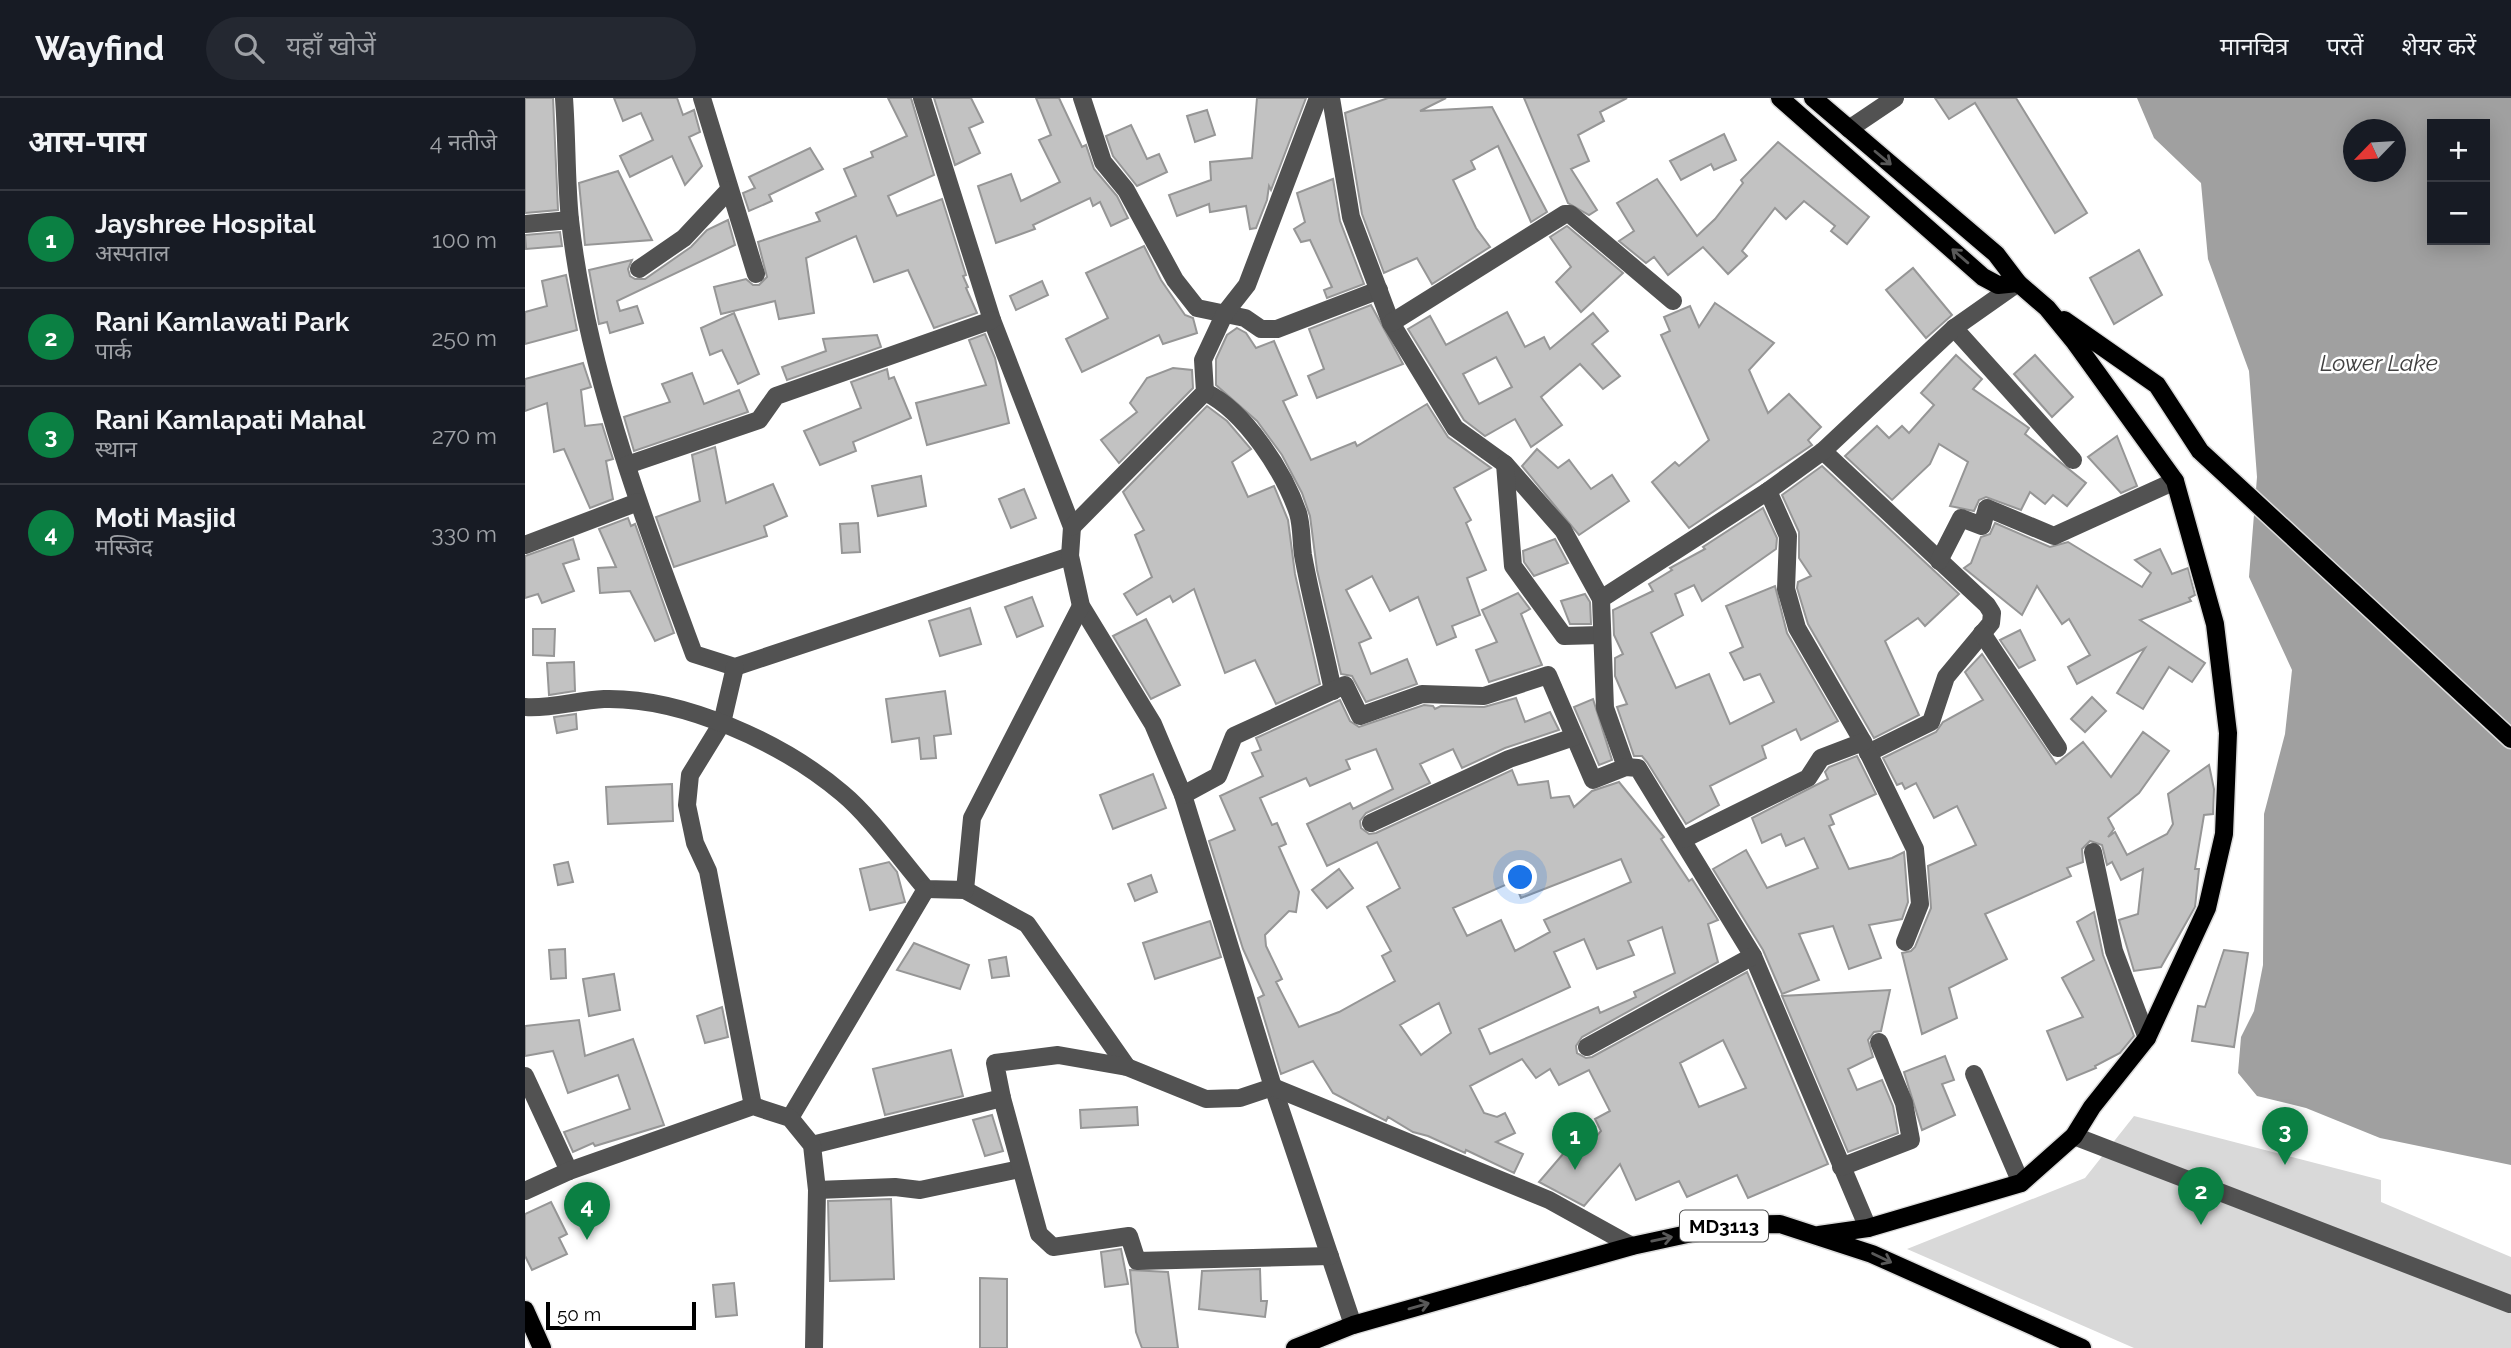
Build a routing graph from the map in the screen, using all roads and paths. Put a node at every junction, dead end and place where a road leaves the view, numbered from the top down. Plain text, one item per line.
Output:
1 (564, 98) edge
2 (702, 98) edge
3 (922, 98) edge
4 (1081, 98) edge
5 (1318, 98) edge
6 (1331, 98) edge
7 (1780, 98) edge
8 (1813, 98) edge
9 (1895, 98) edge
10 (1849, 129) junction
11 (729, 190) junction
12 (570, 220) junction
13 (525, 224) edge
14 (639, 269) dead end
15 (756, 274) dead end
16 (2018, 282) junction
17 (1380, 290) junction
18 (1673, 301) dead end
19 (2047, 308) junction
20 (1225, 313) junction
21 (992, 320) junction
22 (1391, 323) junction
23 (1954, 328) junction
24 (1205, 392) junction
25 (1823, 451) junction
26 (2073, 460) dead end
27 (1505, 464) junction
28 (627, 465) junction
29 (2175, 481) junction
30 (1768, 491) junction
31 (638, 502) junction
32 (1072, 527) junction
33 (525, 545) edge
34 (1070, 556) junction
35 (1939, 561) junction
36 (1601, 599) junction
37 (1081, 606) junction
38 (1982, 634) junction
39 (1601, 635) junction
40 (735, 667) junction
41 (1333, 691) junction
42 (525, 707) edge
43 (722, 723) junction
44 (1574, 737) junction
45 (2511, 739) edge
46 (1865, 748) junction
47 (2058, 748) dead end
48 (1626, 767) junction
49 (1183, 795) junction
50 (1371, 823) dead end
51 (1684, 839) junction
52 (2093, 852) dead end
53 (926, 889) junction
54 (965, 890) junction
55 (1905, 942) dead end
56 (1753, 956) junction
57 (2147, 1038) junction
58 (1879, 1042) dead end
59 (1587, 1047) dead end
60 (1127, 1067) junction
61 (1974, 1074) dead end
62 (525, 1076) edge
63 (1273, 1087) junction
64 (1002, 1098) junction
65 (753, 1106) junction
66 (790, 1118) junction
67 (2074, 1136) junction
68 (812, 1145) junction
69 (1841, 1167) junction
70 (1020, 1169) junction
71 (569, 1171) junction
72 (2021, 1183) junction
73 (817, 1190) junction
74 (525, 1191) edge
75 (1868, 1228) junction
76 (1819, 1235) junction
77 (1632, 1246) junction
78 (1330, 1256) junction
79 (2510, 1304) edge
80 (525, 1310) edge
81 (1353, 1325) junction
82 (542, 1348) edge
83 (814, 1348) edge
84 (1295, 1348) edge
85 (2083, 1348) edge

1 - 12 street
2 - 11 street
3 - 21 street
4 - 20 street
5 - 20 street
6 - 17 street
16 -> 7 main road
8 - 10 main road
9 - 10 street
10 -> 16 main road
11 - 14 street
11 - 15 street
12 - 13 street
12 - 28 street
16 - 19 main road
16 - 23 street
17 - 20 street
17 - 22 street
18 - 22 street
19 - 29 main road
19 - 45 main road
20 - 24 street
21 - 28 street
21 - 32 street
22 - 27 street
23 - 25 street
23 - 26 street
24 - 32 street
24 - 41 street
25 - 30 street
25 - 35 street
27 - 36 street
27 - 39 street
28 - 31 street
29 - 35 street
29 - 57 main road
30 - 36 street
30 - 46 street
31 - 33 street
31 - 40 street
32 - 34 street
34 - 37 street
34 - 40 street
35 - 38 street
36 - 39 street
37 - 49 street
37 - 54 street
38 - 46 street
38 - 47 street
39 - 48 street
40 - 43 street
41 - 44 street
41 - 49 street
42 - 43 street
43 - 53 street
43 - 65 street
44 - 48 street
44 - 50 street
46 - 51 street
46 - 55 street
48 - 51 street
49 - 63 street
51 - 56 street
52 - 57 street
53 - 54 street
53 - 66 street
54 - 60 street
56 - 59 street
56 - 69 street
57 - 67 main road
58 - 69 street
60 - 63 street
60 - 64 street
61 - 72 street
62 - 71 street
63 - 77 street
63 - 78 street
64 - 68 street
64 - 70 street
65 - 66 street
65 - 71 street
66 - 68 street
67 - 72 main road
67 - 79 street
68 - 73 street
69 - 75 street
70 - 73 street
70 - 78 street
71 - 74 street
72 - 75 main road
73 - 83 street
75 - 76 main road
77 -> 76 main road, MD3113
76 -> 85 main road, MD3113
81 -> 77 main road, MD3113
78 - 81 street
80 - 82 main road
81 - 84 main road

